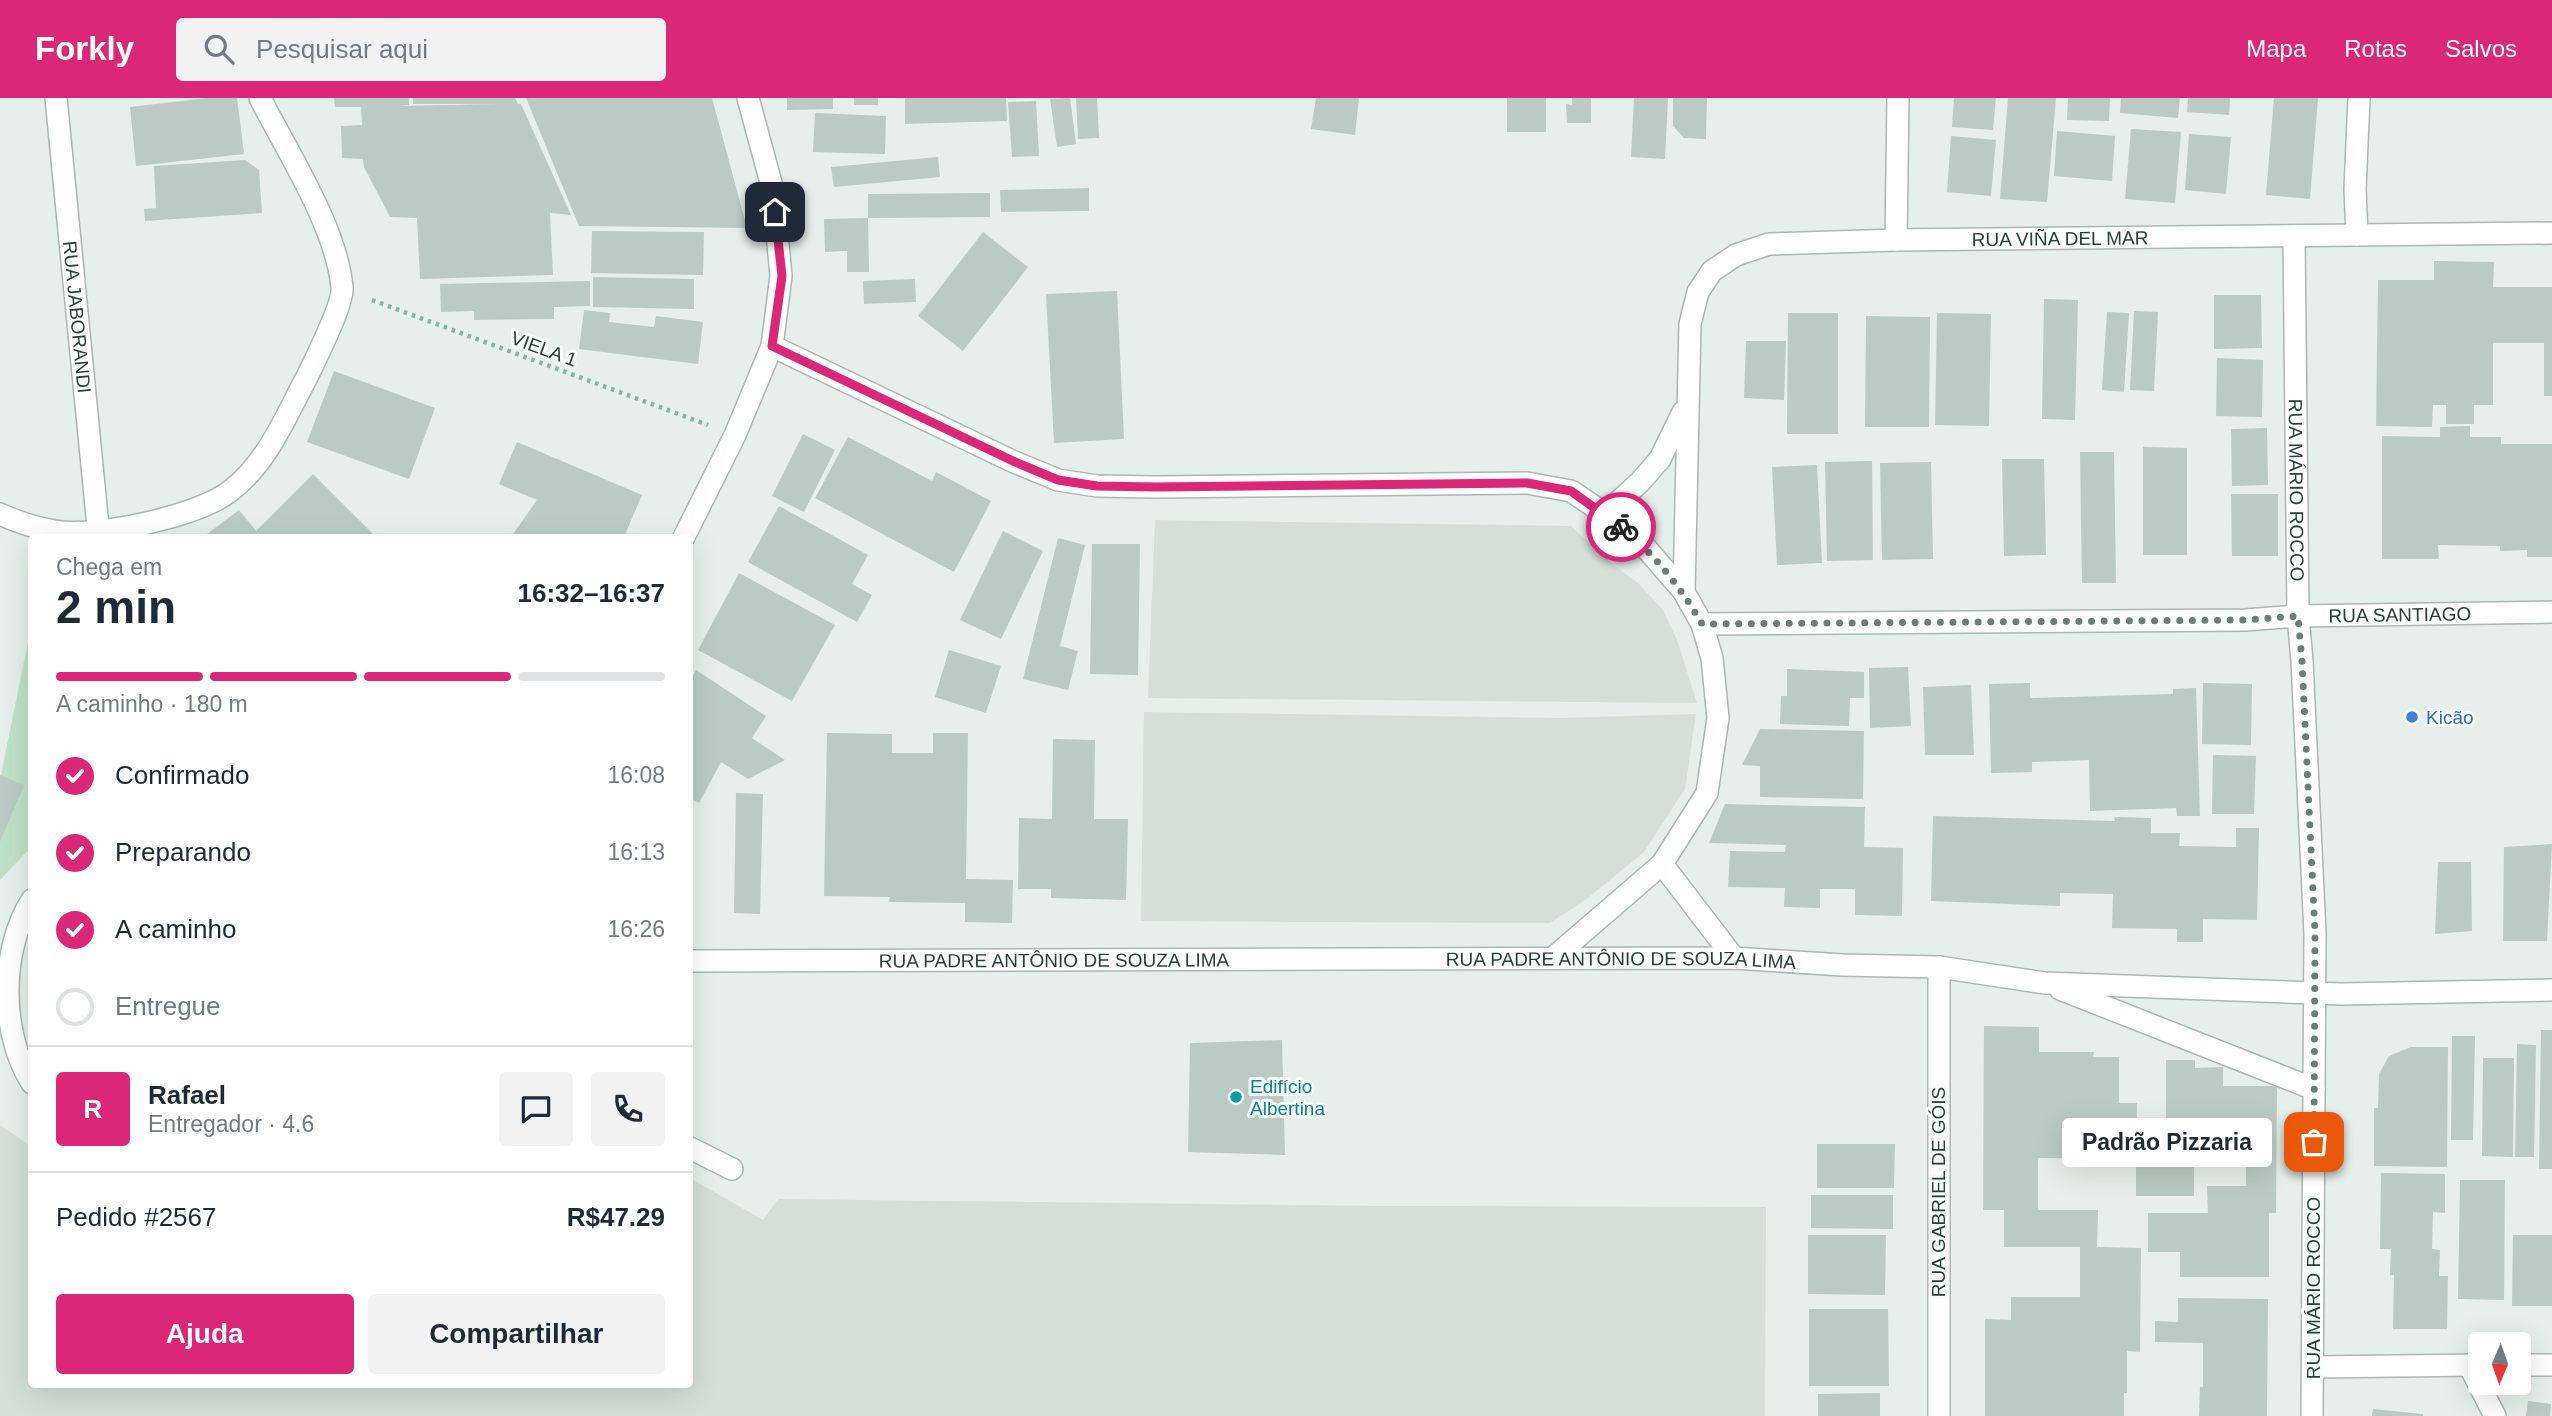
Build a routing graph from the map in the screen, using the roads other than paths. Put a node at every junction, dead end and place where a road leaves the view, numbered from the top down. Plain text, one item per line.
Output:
1 (56, 98) edge
2 (260, 98) edge
3 (748, 98) edge
4 (1898, 98) edge
5 (2359, 98) edge
6 (2552, 233) edge
7 (2357, 235) junction
8 (2294, 236) junction
9 (1896, 240) junction
10 (772, 346) junction
11 (1687, 404) junction
12 (0, 514) edge
13 (1605, 514) junction
14 (99, 534) edge
15 (686, 534) edge
16 (1684, 592) junction
17 (2552, 612) edge
18 (2298, 616) junction
19 (1702, 624) junction
20 (1662, 864) junction
21 (28, 907) edge
22 (1553, 958) junction
23 (1734, 958) junction
24 (693, 961) edge
25 (3, 965) edge
26 (1939, 967) junction
27 (2045, 983) junction
28 (2552, 990) edge
29 (2315, 992) junction
30 (4, 1034) edge
31 (28, 1078) edge
32 (2314, 1089) junction
33 (693, 1150) edge
34 (732, 1169) dead end
35 (2468, 1365) edge
36 (2531, 1365) edge
37 (2552, 1365) edge
38 (2313, 1367) junction
39 (2486, 1395) edge
40 (1939, 1416) edge
41 (2312, 1416) edge
42 (2495, 1416) edge

1 - 14 street, RUA JABORANDI
2 - 14 street
3 - 10 street
4 - 9 street
5 - 7 street
6 - 7 street, RUA VIÑA DEL MAR
7 - 8 street, RUA VIÑA DEL MAR
8 - 9 street, RUA VIÑA DEL MAR
8 - 18 street, RUA MÁRIO ROCCO
9 - 11 street, RUA VIÑA DEL MAR
10 - 13 street
10 - 15 street
11 - 13 street, RUA VIÑA DEL MAR
11 - 16 street, RUA VIÑA DEL MAR
12 - 14 street
13 - 16 street
16 - 19 street
17 - 18 street, RUA SANTIAGO
18 - 19 street, RUA SANTIAGO
18 - 29 street, RUA MÁRIO ROCCO
19 - 20 street
20 - 22 street
20 - 23 street
21 - 25 street
22 - 23 street, RUA PADRE ANTÔNIO DE SOUZA LIMA
22 - 24 street, RUA PADRE ANTÔNIO DE SOUZA LIMA
23 - 26 street, RUA PADRE ANTÔNIO DE SOUZA LIMA
25 - 30 street
26 - 27 street, RUA PADRE ANTÔNIO DE SOUZA LIMA
26 - 40 street, RUA GABRIEL DE GÓIS
27 - 29 street, RUA PADRE ANTÔNIO DE SOUZA LIMA
27 - 32 street
28 - 29 street, RUA PADRE ANTÔNIO DE SOUZA LIMA
29 - 32 street, RUA MÁRIO ROCCO
30 - 31 street
32 - 38 street, RUA MÁRIO ROCCO
33 - 34 street
35 - 38 street
36 - 37 street
38 - 41 street, RUA MÁRIO ROCCO
39 - 42 street

